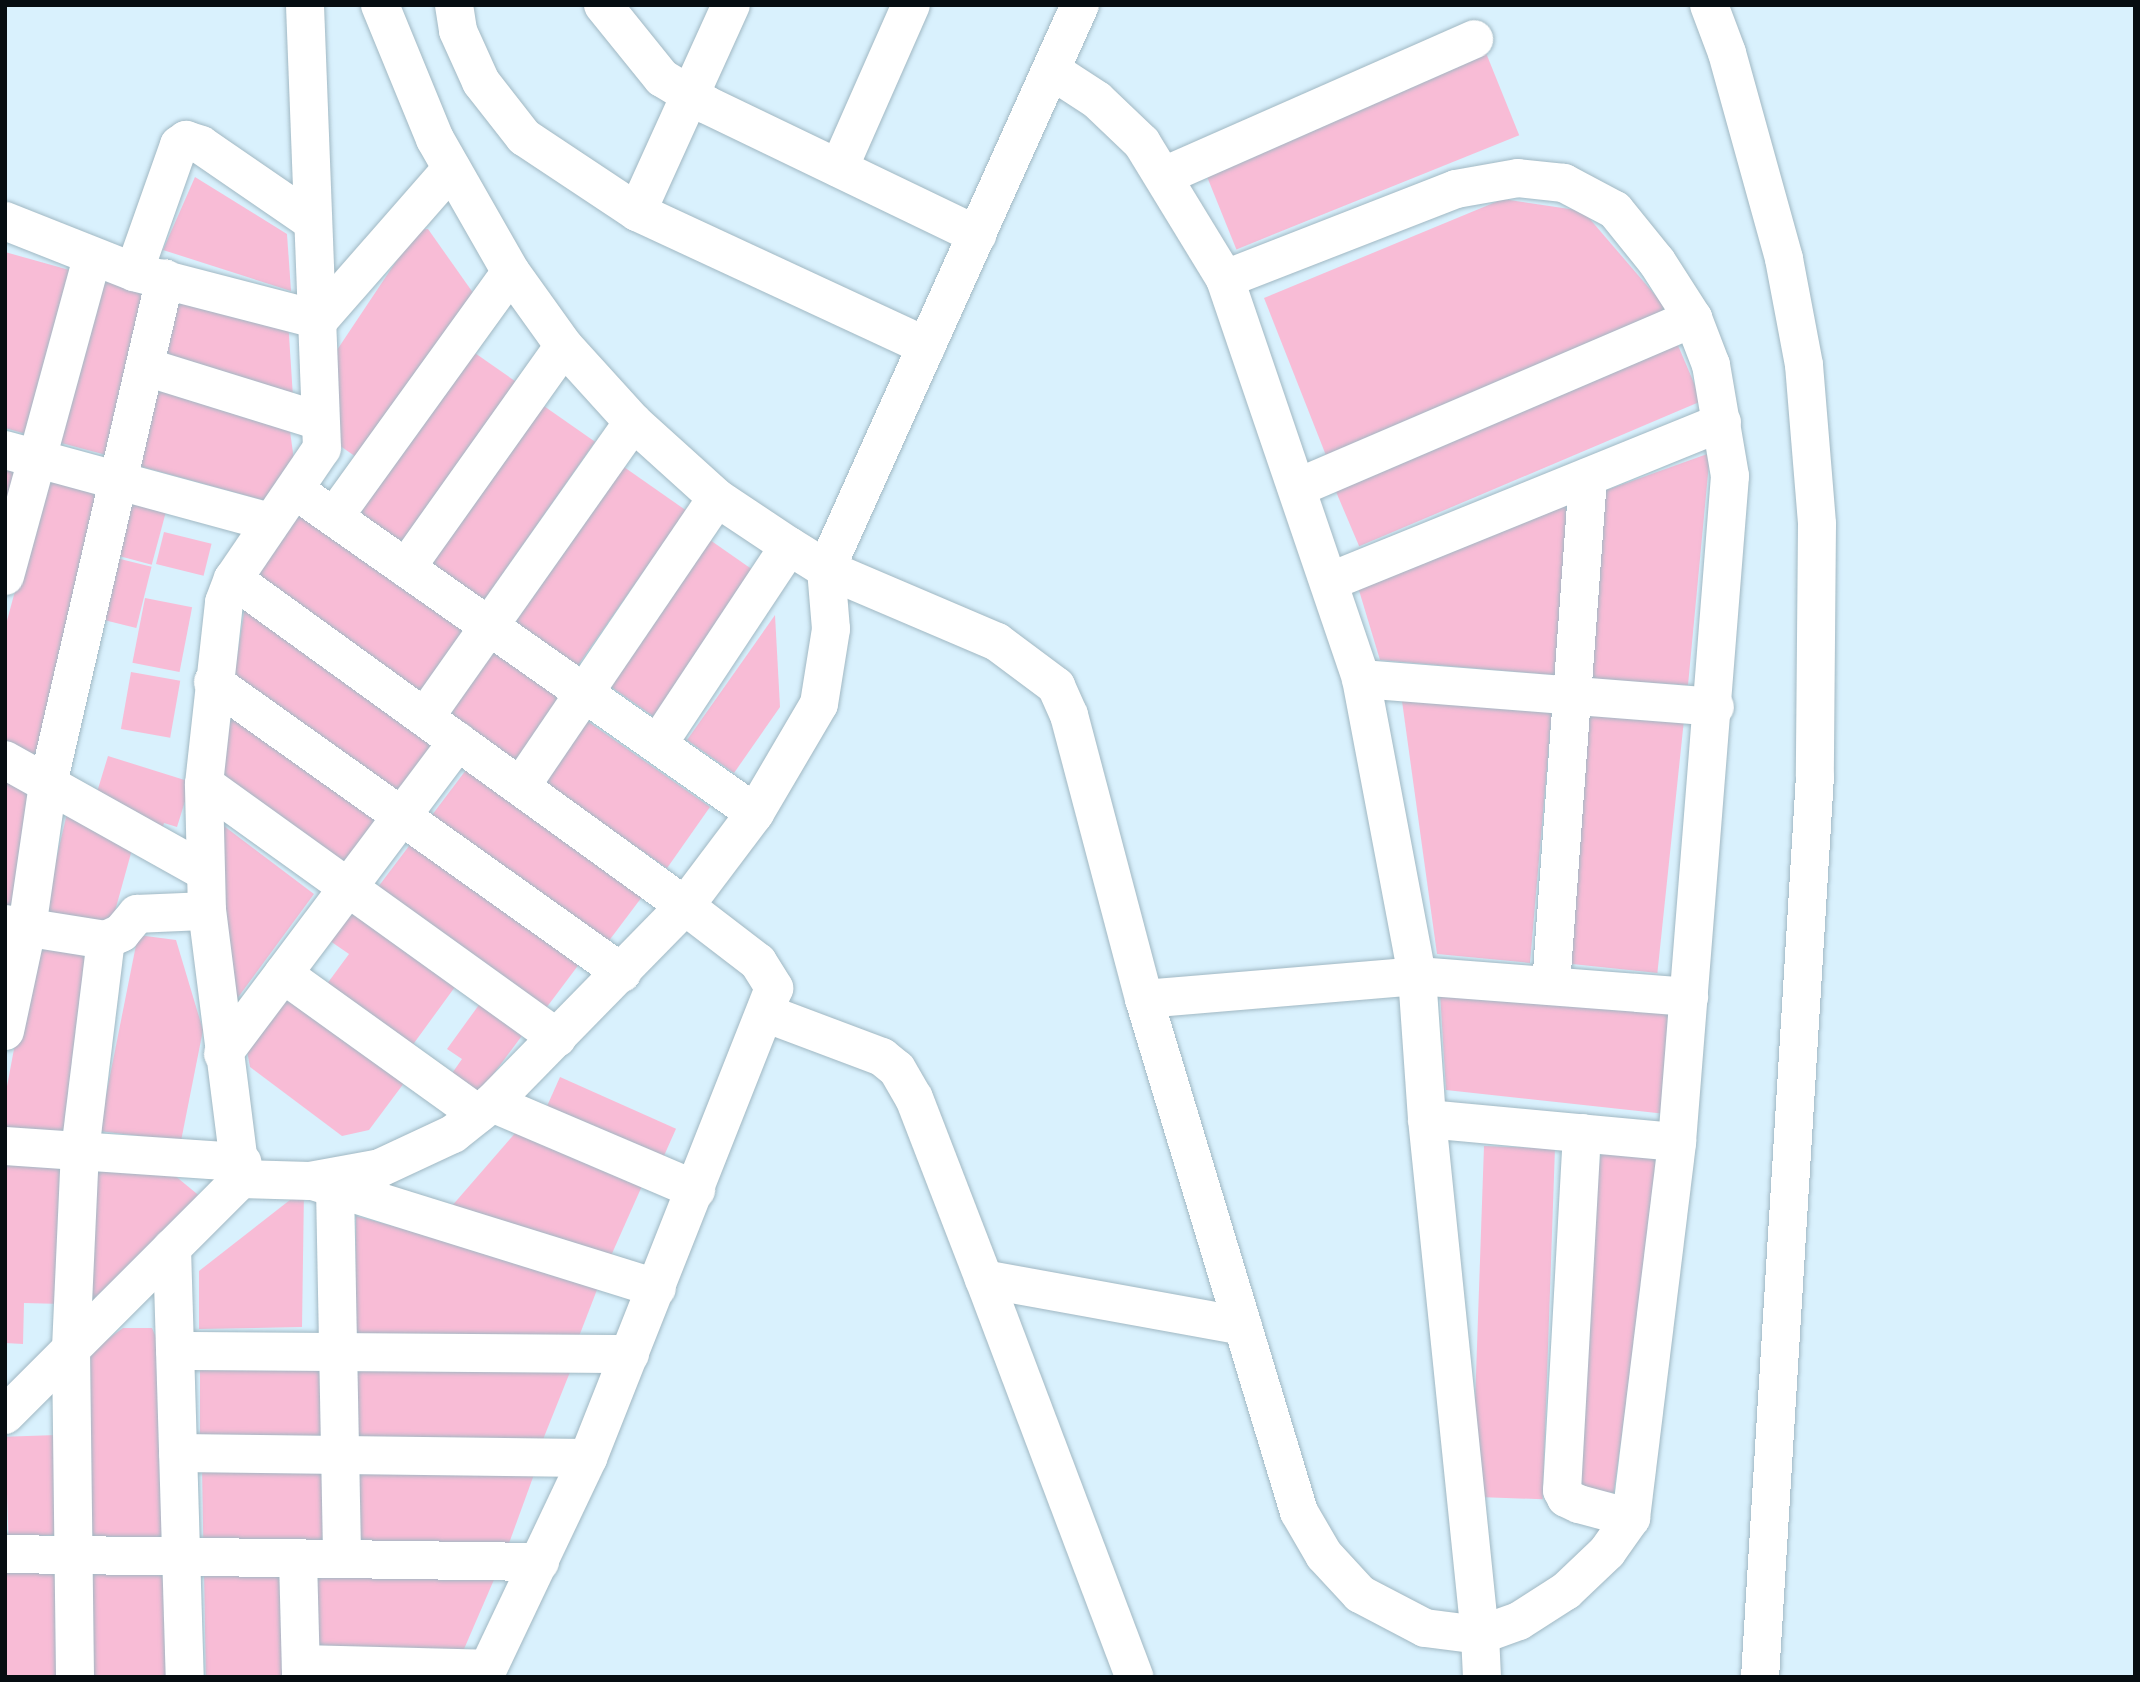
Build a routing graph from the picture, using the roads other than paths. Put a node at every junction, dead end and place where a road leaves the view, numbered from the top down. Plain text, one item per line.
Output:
1 (305, 5) edge
2 (380, 5) edge
3 (454, 5) edge
4 (603, 5) edge
5 (731, 5) edge
6 (911, 5) edge
7 (1080, 5) edge
8 (1709, 5) edge
9 (1474, 39) dead end
10 (1051, 70) junction
11 (690, 95) junction
12 (839, 168) junction
13 (451, 169) junction
14 (1164, 176) junction
15 (637, 212) junction
16 (5, 221) edge
17 (313, 222) junction
18 (977, 234) junction
19 (92, 258) junction
20 (511, 272) junction
21 (149, 275) junction
22 (1226, 279) junction
23 (1693, 318) junction
24 (319, 320) junction
25 (564, 346) junction
26 (926, 346) junction
27 (146, 367) junction
28 (319, 421) junction
29 (633, 422) junction
30 (1722, 422) junction
31 (20, 454) edge
32 (1588, 477) junction
33 (115, 480) junction
34 (1299, 487) junction
35 (295, 490) junction
36 (717, 498) junction
37 (334, 517) junction
38 (270, 522) junction
39 (789, 546) junction
40 (406, 568) junction
41 (827, 569) junction
42 (5, 576) edge
43 (233, 579) junction
44 (1331, 581) junction
45 (489, 626) junction
46 (1361, 679) junction
47 (213, 682) junction
48 (584, 693) junction
49 (1572, 696) junction
50 (1715, 707) junction
51 (425, 717) junction
52 (458, 741) junction
53 (658, 744) junction
54 (5, 760) edge
55 (48, 784) junction
56 (204, 784) junction
57 (521, 786) junction
58 (755, 813) junction
59 (402, 816) junction
60 (205, 872) junction
61 (348, 888) junction
62 (685, 906) junction
63 (207, 911) junction
64 (16, 926) edge
65 (106, 940) junction
66 (622, 973) junction
67 (284, 974) junction
68 (1417, 976) junction
69 (1551, 985) junction
70 (1689, 997) junction
71 (1144, 999) junction
72 (765, 1013) junction
73 (5, 1031) edge
74 (557, 1038) junction
75 (223, 1054) junction
76 (485, 1108) junction
77 (1427, 1119) junction
78 (1582, 1133) junction
79 (1677, 1142) junction
80 (5, 1146) edge
81 (80, 1151) junction
82 (241, 1171) junction
83 (323, 1185) junction
84 (696, 1190) junction
85 (172, 1248) junction
86 (984, 1279) junction
87 (657, 1288) junction
88 (1243, 1326) junction
89 (71, 1349) junction
90 (175, 1351) junction
91 (338, 1352) junction
92 (630, 1354) junction
93 (5, 1415) edge
94 (178, 1453) junction
95 (340, 1454) junction
96 (587, 1458) junction
97 (1631, 1518) junction
98 (5, 1554) edge
99 (72, 1555) junction
100 (182, 1557) junction
101 (298, 1559) junction
102 (342, 1559) junction
103 (540, 1562) junction
104 (1480, 1635) junction
105 (301, 1670) edge
106 (486, 1673) edge
107 (75, 1677) edge
108 (185, 1677) edge
109 (1134, 1677) edge
110 (1482, 1677) edge
111 (1760, 1677) edge

1 - 17 street
2 - 13 street
3 - 15 street
4 - 11 street
5 - 11 street
6 - 12 street
7 - 10 street
8 - 111 street
9 - 14 street
10 - 14 street
10 - 18 street
11 - 12 street
11 - 15 street
12 - 18 street
13 - 20 street
13 - 24 street
14 - 22 street
15 - 26 street
16 - 19 street
17 - 21 street
17 - 24 street
18 - 26 street
19 - 21 street
19 - 31 street
20 - 25 street
20 - 37 street
21 - 24 street
21 - 27 street
22 - 23 street
22 - 34 street
23 - 30 street
23 - 34 street
24 - 28 street
25 - 29 street
25 - 40 street
26 - 41 street
27 - 28 street
27 - 33 street
28 - 35 street
29 - 36 street
29 - 45 street
30 - 32 street
30 - 50 street
31 - 33 street
31 - 42 street
32 - 44 street
32 - 49 street
33 - 38 street
33 - 55 street
34 - 44 street
35 - 37 street
35 - 38 street
36 - 39 street
36 - 48 street
37 - 40 street
38 - 43 street
39 - 41 street
39 - 53 street
40 - 45 street
41 - 58 street
41 - 71 street
43 - 47 street
43 - 51 street
44 - 46 street
45 - 48 street
45 - 51 street
46 - 49 street
46 - 68 street
47 - 56 street
47 - 59 street
48 - 53 street
48 - 57 street
49 - 50 street
49 - 69 street
50 - 70 street
51 - 52 street
52 - 57 street
52 - 59 street
53 - 58 street
54 - 55 street
55 - 60 street
55 - 64 street
56 - 60 street
56 - 61 street
57 - 62 street
58 - 62 street
59 - 61 street
59 - 66 street
60 - 63 street
61 - 67 street
61 - 74 street
62 - 66 street
62 - 72 street
63 - 65 street
63 - 75 street
64 - 65 street
64 - 73 street
65 - 81 street
66 - 74 street
67 - 75 street
67 - 76 street
68 - 69 street
68 - 71 street
68 - 77 street
69 - 70 street
70 - 79 street
71 - 88 street
72 - 84 street
72 - 86 street
74 - 76 street
75 - 82 street
76 - 83 street
76 - 84 street
77 - 78 street
77 - 104 street
78 - 79 street
78 - 97 street
79 - 97 street
80 - 81 street
81 - 82 street
81 - 89 street
82 - 83 street
82 - 85 street
83 - 87 street
83 - 91 street
84 - 87 street
85 - 89 street
85 - 90 street
86 - 88 street
86 - 109 street
87 - 92 street
88 - 104 street
89 - 93 street
89 - 99 street
90 - 91 street
90 - 94 street
91 - 92 street
91 - 95 street
92 - 96 street
94 - 95 street
94 - 100 street
95 - 96 street
95 - 102 street
96 - 103 street
97 - 104 street
98 - 99 street
99 - 100 street
99 - 107 street
100 - 101 street
100 - 108 street
101 - 102 street
101 - 105 street
102 - 103 street
103 - 106 street
104 - 110 street
105 - 106 street

